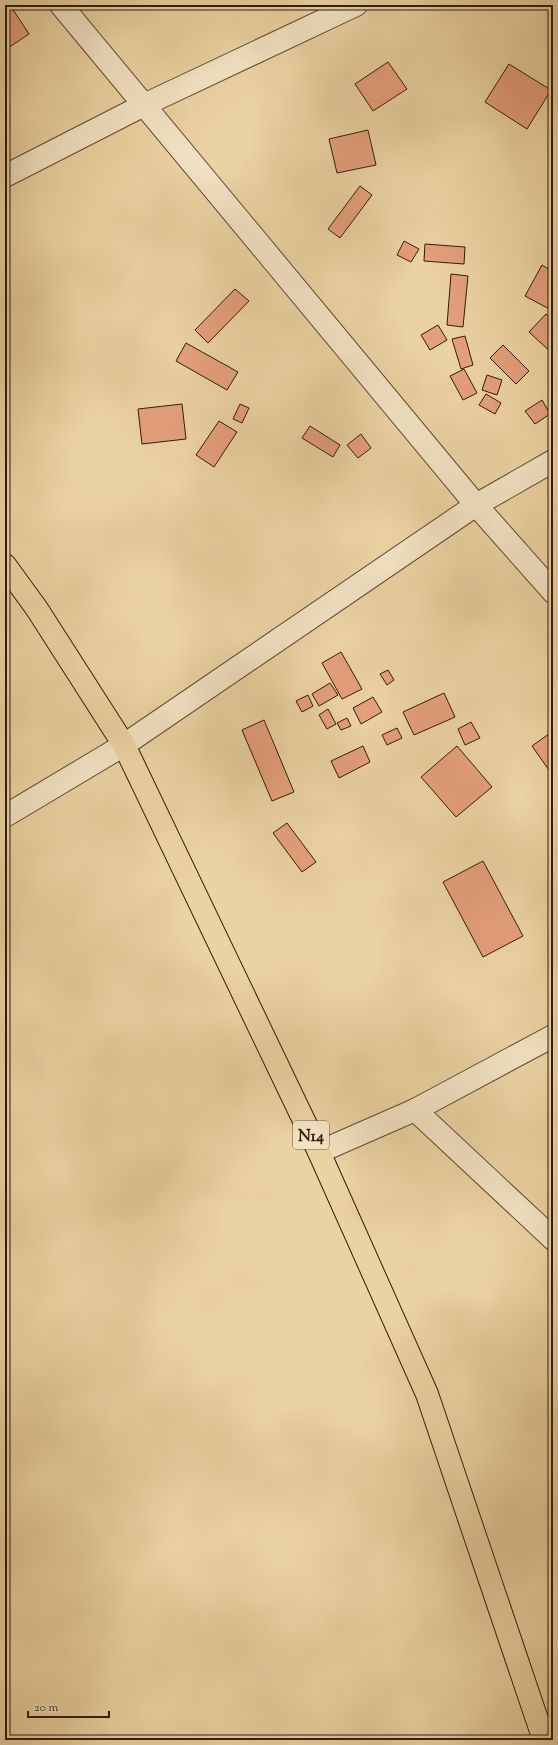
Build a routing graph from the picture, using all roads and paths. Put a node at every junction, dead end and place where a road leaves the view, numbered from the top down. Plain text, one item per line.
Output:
1 (61, 5) edge
2 (356, 5) edge
3 (144, 105) junction
4 (5, 176) edge
5 (553, 461) edge
6 (476, 505) junction
7 (5, 565) edge
8 (553, 592) edge
9 (124, 746) junction
10 (5, 816) edge
11 (553, 1036) edge
12 (415, 1110) junction
13 (319, 1152) junction
14 (553, 1239) edge
15 (544, 1740) edge

1 - 3 street
2 - 3 street
3 - 4 street
3 - 6 street
5 - 6 street
6 - 8 street
6 - 9 street
7 - 9 highway, N14
9 - 10 street
9 - 13 highway, N14
11 - 12 street
12 - 13 street
12 - 14 street
13 - 15 highway, N14

